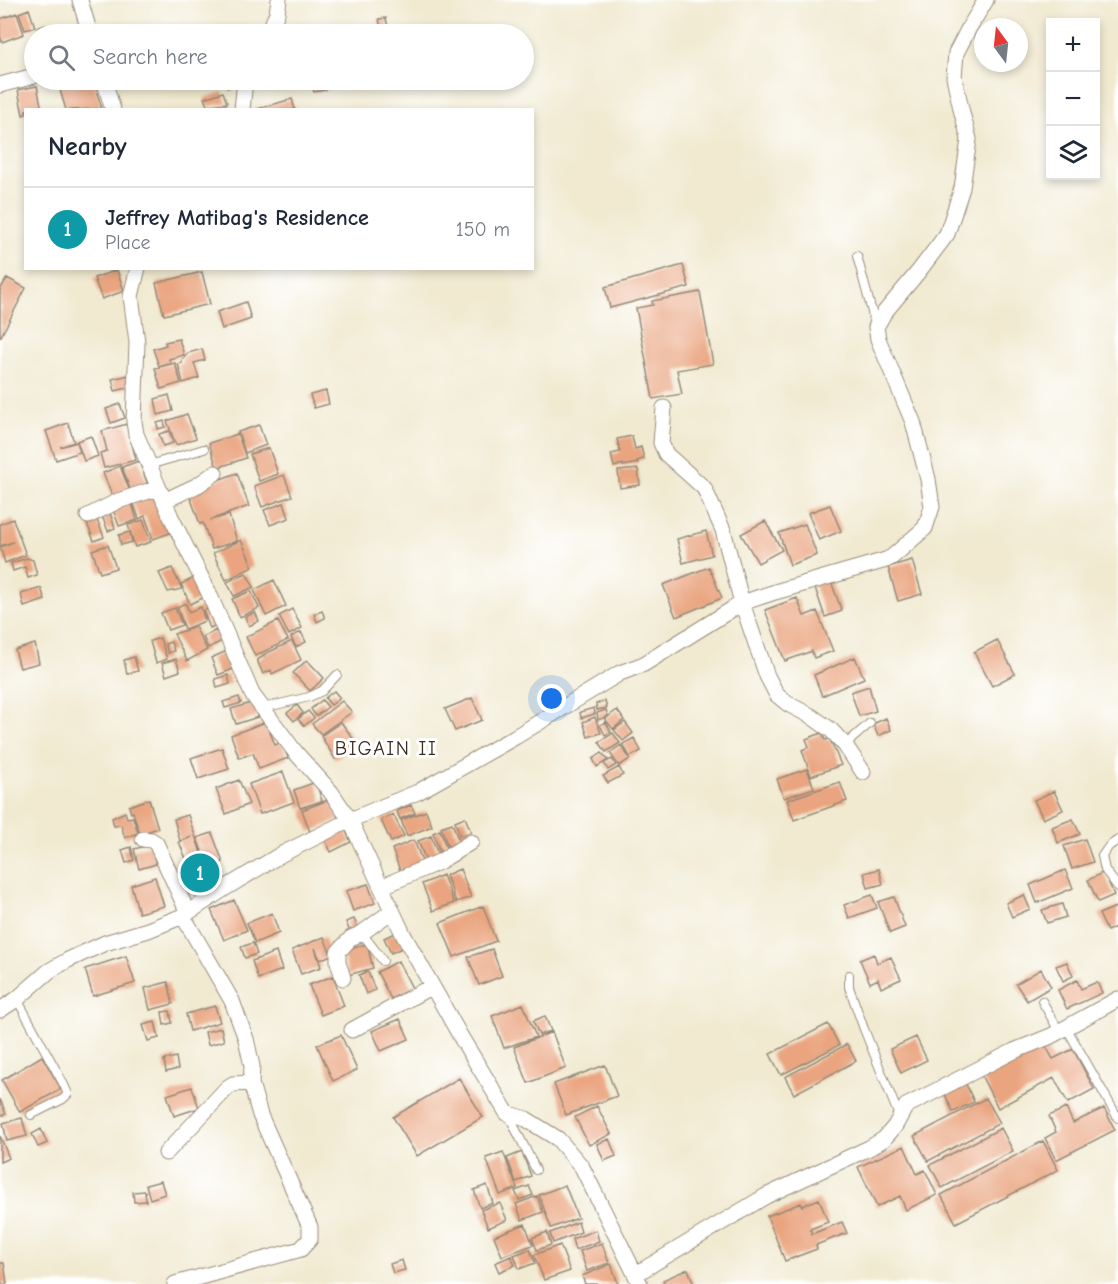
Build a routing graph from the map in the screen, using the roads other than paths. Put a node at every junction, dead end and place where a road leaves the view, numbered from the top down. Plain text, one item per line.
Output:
1 (80, 0) edge
2 (279, 0) edge
3 (986, 0) edge
4 (87, 24) edge
5 (272, 24) edge
6 (24, 79) edge
7 (0, 85) edge
8 (107, 90) edge
9 (244, 90) edge
10 (113, 108) edge
11 (242, 108) edge
12 (857, 256) dead end
13 (138, 270) edge
14 (876, 327) junction
15 (664, 408) dead end
16 (204, 448) dead end
17 (149, 465) junction
18 (215, 473) dead end
19 (161, 495) junction
20 (88, 516) dead end
21 (742, 603) junction
22 (337, 675) dead end
23 (262, 708) junction
24 (870, 723) dead end
25 (845, 746) junction
26 (863, 772) dead end
27 (350, 820) junction
28 (143, 839) dead end
29 (1118, 840) edge
30 (471, 842) dead end
31 (381, 887) junction
32 (1118, 887) edge
33 (392, 911) junction
34 (185, 914) junction
35 (362, 933) junction
36 (383, 962) dead end
37 (849, 975) dead end
38 (342, 978) dead end
39 (432, 986) junction
40 (17, 999) junction
41 (1118, 999) edge
42 (1042, 1001) dead end
43 (0, 1010) edge
44 (1062, 1029) junction
45 (352, 1030) dead end
46 (250, 1083) junction
47 (507, 1113) junction
48 (31, 1115) dead end
49 (899, 1116) junction
50 (1118, 1118) edge
51 (166, 1154) dead end
52 (536, 1170) dead end
53 (638, 1279) edge
54 (176, 1284) edge

1 - 4 street
2 - 5 street
3 - 14 street
6 - 7 street
8 - 10 street
9 - 11 street
12 - 14 lane
13 - 17 street
14 - 21 street
15 - 21 street
16 - 17 lane
17 - 19 street
18 - 19 street
19 - 20 street
19 - 23 street
21 - 25 street
21 - 27 street
22 - 23 lane
23 - 27 street
24 - 25 lane
25 - 26 street
27 - 31 street
27 - 34 street
28 - 34 street
29 - 32 lane
30 - 31 street
31 - 33 street
33 - 35 street
33 - 39 street
34 - 40 street
34 - 46 street
35 - 36 lane
35 - 38 street
37 - 49 lane
39 - 45 street
39 - 47 street
40 - 43 street
40 - 48 lane
41 - 44 street
42 - 44 lane
44 - 49 street
44 - 50 lane
46 - 51 street
46 - 54 street
47 - 52 lane
47 - 53 street
49 - 53 street

